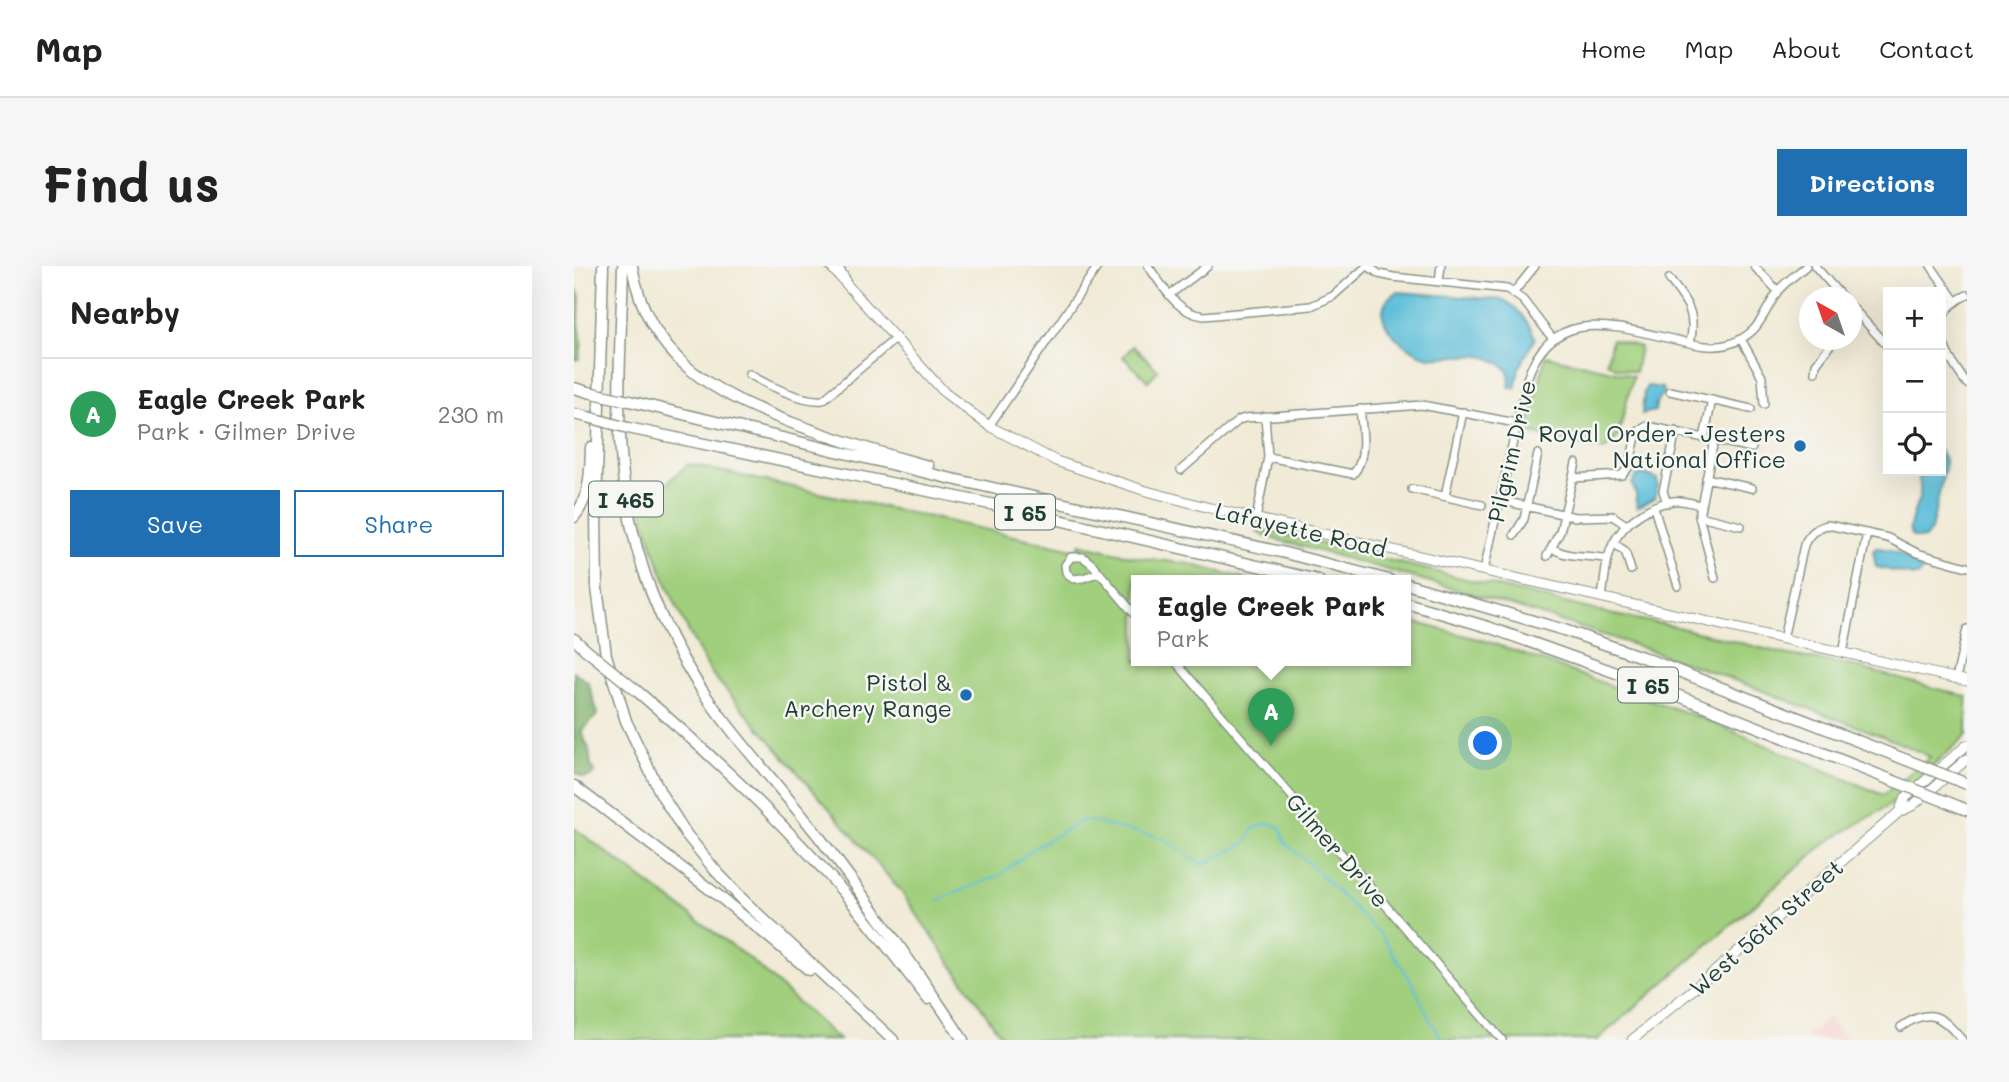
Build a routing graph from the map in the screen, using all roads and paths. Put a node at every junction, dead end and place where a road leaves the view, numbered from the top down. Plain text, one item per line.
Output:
1 (602, 266) edge
2 (623, 266) edge
3 (632, 266) edge
4 (833, 266) edge
5 (1098, 266) edge
6 (1148, 266) edge
7 (1208, 266) edge
8 (1367, 266) edge
9 (1441, 266) edge
10 (1535, 266) edge
11 (1754, 266) edge
12 (1806, 266) edge
13 (1815, 266) edge
14 (1931, 266) edge
15 (1670, 279) dead end
16 (1439, 281) junction
17 (1833, 287) edge
18 (1779, 291) junction
19 (1514, 292) junction
20 (1169, 295) junction
21 (1967, 295) edge
22 (1956, 302) junction
23 (1946, 315) edge
24 (1862, 319) edge
25 (896, 338) junction
26 (1553, 339) junction
27 (1741, 339) junction
28 (1883, 342) edge
29 (1690, 343) junction
30 (1826, 350) edge
31 (1943, 350) edge
32 (1815, 372) dead end
33 (749, 374) dead end
34 (1967, 384) edge
35 (574, 388) edge
36 (1670, 391) dead end
37 (1712, 400) junction
38 (1764, 404) dead end
39 (1360, 409) junction
40 (1751, 409) dead end
41 (1463, 412) junction
42 (574, 414) edge
43 (1265, 416) junction
44 (1517, 423) junction
45 (989, 426) junction
46 (1676, 431) junction
47 (1704, 438) junction
48 (1714, 440) junction
49 (1752, 448) dead end
50 (1538, 454) dead end
51 (1268, 457) junction
52 (1576, 463) dead end
53 (1181, 470) dead end
54 (1573, 478) junction
55 (1706, 478) junction
56 (994, 486) junction
57 (1752, 488) dead end
58 (1412, 489) dead end
59 (1445, 496) junction
60 (1499, 500) junction
61 (1667, 503) junction
62 (1482, 505) dead end
63 (1700, 505) junction
64 (1527, 506) junction
65 (1654, 508) junction
66 (1564, 515) junction
67 (1699, 516) junction
68 (574, 517) edge
69 (1255, 519) junction
70 (1626, 525) junction
71 (1741, 526) dead end
72 (1867, 533) junction
73 (1514, 535) dead end
74 (1613, 543) junction
75 (1552, 548) junction
76 (1547, 556) dead end
77 (1608, 559) junction
78 (1967, 566) edge
79 (1484, 570) junction
80 (1631, 570) dead end
81 (1098, 573) dead end
82 (1297, 575) edge
83 (1370, 575) edge
84 (1715, 578) dead end
85 (1411, 585) edge
86 (1678, 586) dead end
87 (1602, 597) junction
88 (1411, 604) edge
89 (1131, 611) edge
90 (1967, 629) edge
91 (574, 639) edge
92 (1783, 639) junction
93 (1843, 653) junction
94 (1179, 666) edge
95 (1956, 679) junction
96 (1967, 681) edge
97 (1967, 745) edge
98 (1967, 759) edge
99 (1967, 784) edge
100 (574, 786) edge
101 (1967, 810) edge
102 (1899, 812) junction
103 (825, 979) junction
104 (1901, 1027) dead end
105 (892, 1040) edge
106 (962, 1040) edge
107 (1502, 1040) edge
108 (1632, 1040) edge
109 (1962, 1040) edge

1 - 68 highway
1 - 103 highway, I 465
2 - 106 highway, I 465
3 - 56 highway
4 - 25 main road, Lafayette Road
5 - 45 street
6 - 20 street
7 - 20 street
8 - 16 street
8 - 20 street
9 - 16 street
10 - 19 street
11 - 18 street
12 - 18 street
13 - 17 street
14 - 22 street
15 - 29 street
16 - 19 street
18 - 27 street
19 - 26 street
21 - 22 street
22 - 23 street
24 - 28 street
25 - 33 street
25 - 45 main road, Lafayette Road
26 - 29 street
26 - 44 street, Pilgrim Drive
27 - 29 street
27 - 38 street
30 - 32 street
31 - 34 street
35 - 56 highway, I 65, bridge
36 - 37 street
37 - 40 street
37 - 47 street
39 - 41 street
39 - 43 street
39 - 51 street
41 - 44 street
41 - 59 street
42 - 82 highway, I 65, bridge
43 - 51 street
43 - 53 street
44 - 60 street, Pilgrim Drive
45 - 69 main road, Lafayette Road
46 - 47 street
46 - 54 street
46 - 61 street
47 - 48 street
48 - 49 street
48 - 55 street
50 - 64 street
51 - 69 street
52 - 54 street
54 - 66 street
55 - 57 street
55 - 63 street
56 - 83 highway, I 65
58 - 59 street
59 - 62 street
60 - 64 street
60 - 79 street, Pilgrim Drive
61 - 63 street
61 - 65 street
63 - 67 street
64 - 66 street
64 - 73 street
65 - 70 street
65 - 86 street
66 - 70 street
66 - 75 street
67 - 71 street
67 - 84 street
69 - 79 main road, Lafayette Road
70 - 74 street
72 - 78 street
72 - 92 street
72 - 93 street
74 - 77 street
74 - 80 street
75 - 76 street
75 - 77 street
77 - 87 street
79 - 87 main road, Lafayette Road
81 - 89 street
85 - 99 highway, I 65, bridge
87 - 92 main road, Lafayette Road
88 - 101 highway, I 65, bridge
90 - 95 street
91 - 106 highway, bridge
92 - 93 main road, Lafayette Road
93 - 95 main road, Lafayette Road
94 - 107 street, Gilmer Drive
95 - 96 main road, Lafayette Road
97 - 102 main road, West 56th Street
98 - 102 main road, West 56th Street
100 - 103 highway
102 - 108 main road, West 56th Street
103 - 105 highway, I 465
104 - 109 street

